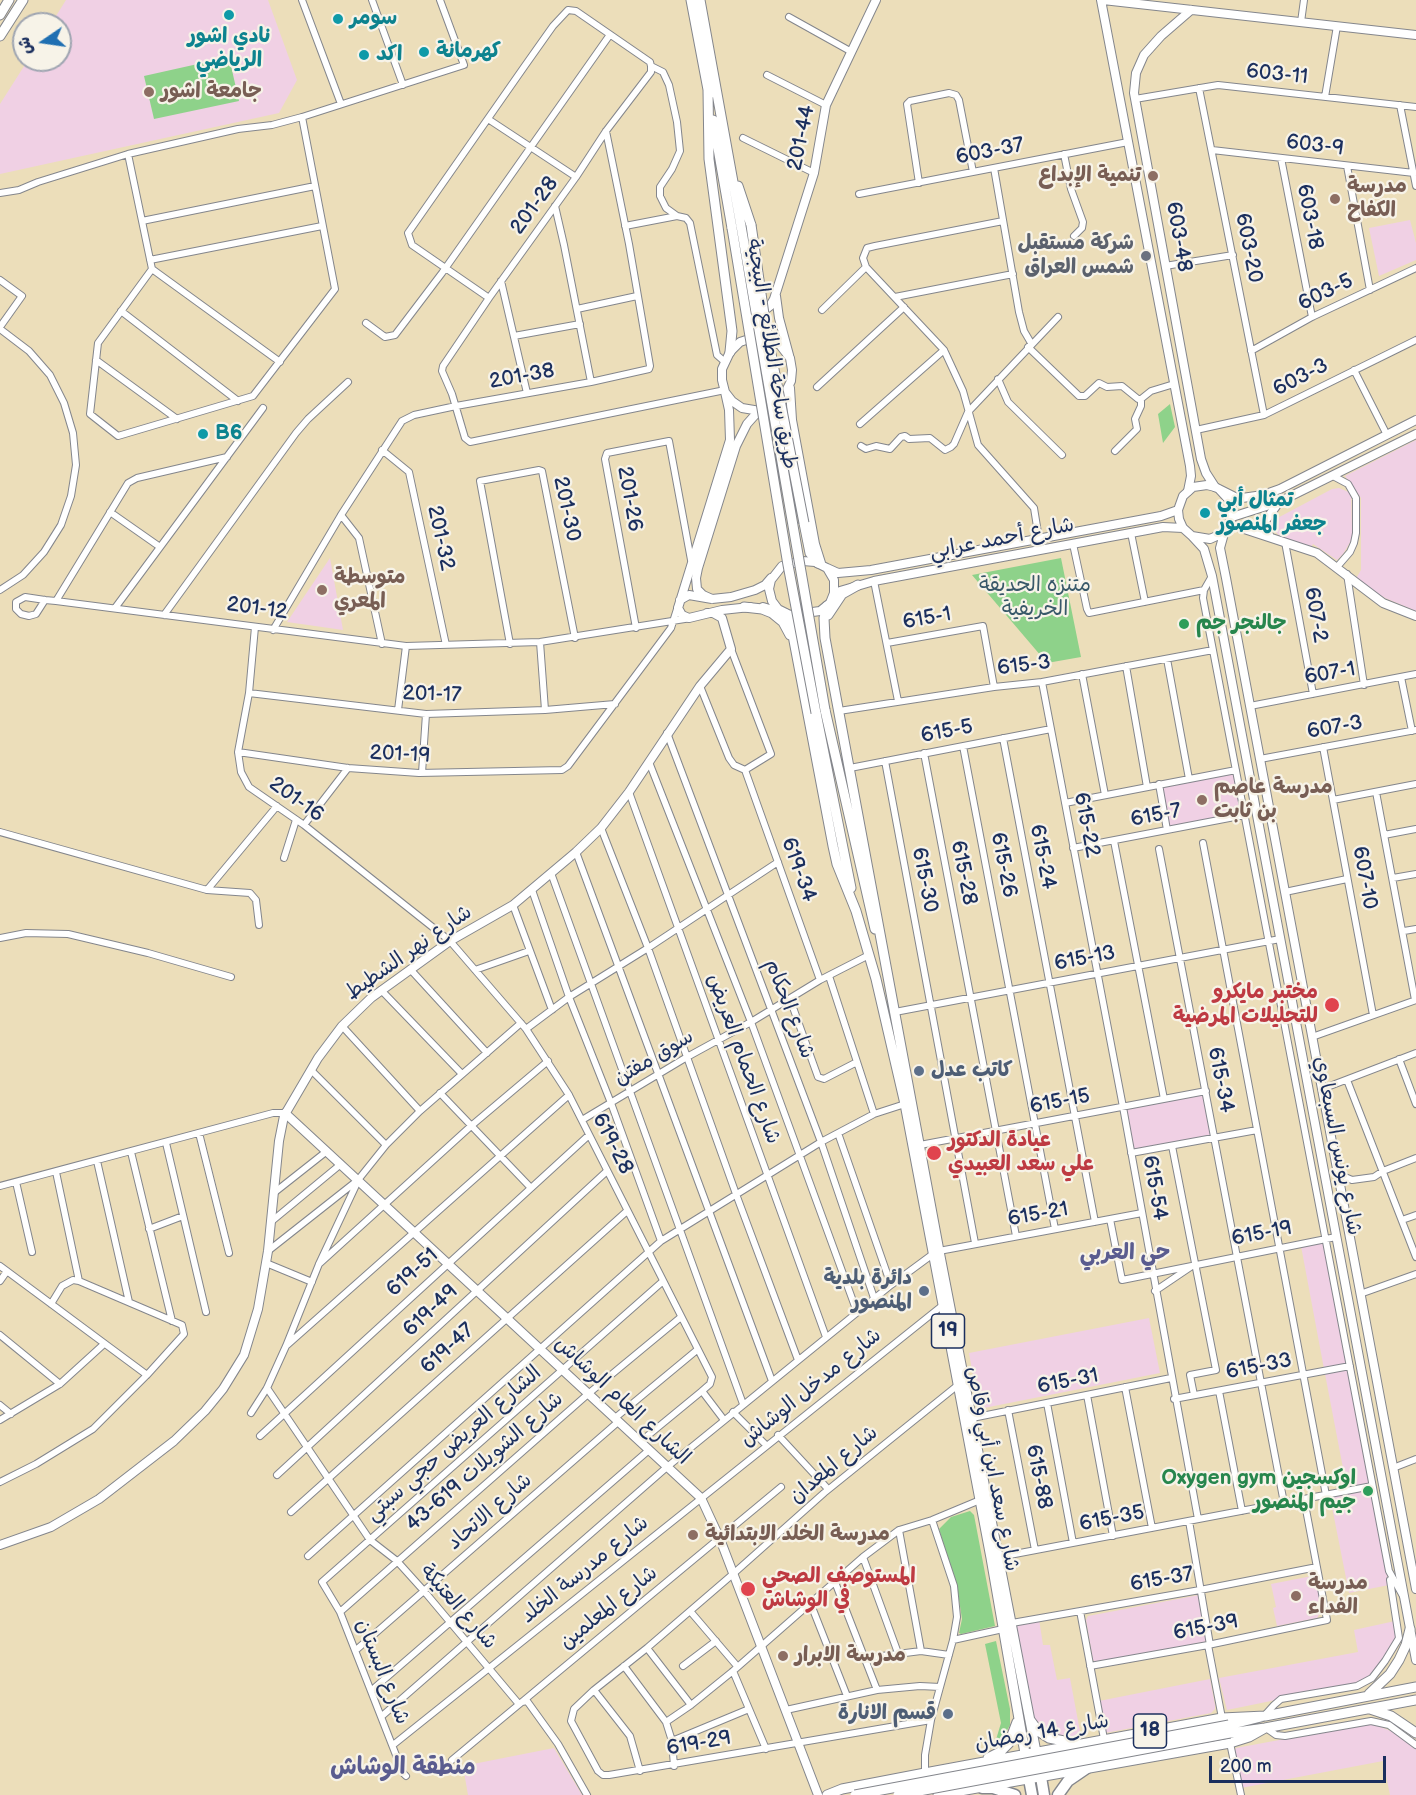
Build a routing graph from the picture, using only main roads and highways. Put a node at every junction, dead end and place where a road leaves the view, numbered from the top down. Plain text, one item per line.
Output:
1 (9, 0) edge
2 (23, 0) edge
3 (691, 0) edge
4 (700, 0) edge
5 (0, 15) edge
6 (0, 36) edge
7 (708, 90) junction
8 (741, 227) junction
9 (730, 351) junction
10 (791, 381) junction
11 (725, 391) junction
12 (765, 410) junction
13 (1416, 420) edge
14 (1416, 434) edge
15 (1217, 488) junction
16 (1178, 510) junction
17 (1229, 524) junction
18 (1183, 528) junction
19 (1192, 536) junction
20 (815, 544) junction
21 (823, 566) junction
22 (856, 572) junction
23 (775, 573) junction
24 (858, 585) junction
25 (712, 599) junction
26 (679, 602) junction
27 (829, 603) junction
28 (740, 607) junction
29 (707, 614) junction
30 (786, 614) junction
31 (725, 626) junction
32 (825, 638) junction
33 (796, 653) junction
34 (821, 712) junction
35 (856, 911) junction
36 (891, 989) junction
37 (1338, 1174) junction
38 (1325, 1177) junction
39 (936, 1252) junction
40 (0, 1545) edge
41 (1416, 1589) edge
42 (1008, 1626) junction
43 (1410, 1629) junction
44 (1416, 1660) edge
45 (1416, 1687) edge
46 (1366, 1696) junction
47 (1416, 1700) edge
48 (1368, 1709) junction
49 (1023, 1716) junction
50 (1265, 1716) junction
51 (1265, 1728) junction
52 (1230, 1729) junction
53 (1416, 1733) edge
54 (1078, 1746) junction
55 (1036, 1755) junction
56 (1025, 1757) junction
57 (978, 1763) junction
58 (1082, 1768) junction
59 (1035, 1776) junction
60 (982, 1788) junction
61 (827, 1795) edge
62 (855, 1795) edge
63 (898, 1795) edge
64 (938, 1795) edge
65 (1015, 1795) edge
66 (1032, 1795) edge
67 (1044, 1795) edge
68 (1058, 1795) edge

1 - 5 main road
2 - 6 main road
3 - 7 main road, طريق ساحة الطلائع - البيجية
4 - 8 main road, طريق ساحة الطلائع - البيجية
7 - 8 main road, طريق ساحة الطلائع - البيجية
7 - 9 main road
8 - 21 main road, bridge
8 - 34 main road, طريق ساحة الطلائع - البيجية, bridge
9 - 10 main road
9 - 11 main road
10 - 12 main road
10 - 20 main road
11 - 12 main road
11 - 26 main road
12 - 25 main road
13 - 15 main road
14 - 17 main road
15 - 16 main road
15 - 17 main road
16 - 18 main road
16 - 22 main road, شارع أحمد عرابي
17 - 19 main road
17 - 37 main road, شارع يونس السبعاوي
18 - 19 main road
18 - 24 main road, شارع أحمد عرابي
19 - 38 main road, شارع يونس السبعاوي
20 - 21 main road
20 - 22 main road
21 - 22 main road, شارع أحمد عرابي
21 - 23 main road
21 - 27 main road
23 - 25 main road
23 - 30 main road
24 - 27 main road, شارع أحمد عرابي
24 - 32 main road
25 - 26 main road
26 - 29 main road, 201-12
27 - 30 main road
27 - 32 main road
28 - 29 main road, 201-12
28 - 30 main road, 201-12
28 - 31 main road
28 - 33 main road
29 - 31 main road
30 - 33 main road
31 - 40 main road, شارع نهر الشطيط
32 - 36 main road
33 - 35 main road
34 - 35 main road
34 - 36 main road
35 - 39 main road, شارع سعد ابن أبي وقاص / 19
36 - 39 main road, شارع سعد ابن أبي وقاص / 19
37 - 38 main road
37 - 41 main road, شارع يونس السبعاوي
38 - 43 main road, شارع يونس السبعاوي
39 - 42 main road, شارع سعد ابن أبي وقاص / 19
39 - 42 main road, شارع سعد ابن أبي وقاص / 19
42 - 49 main road, شارع سعد ابن أبي وقاص / 19
43 - 44 main road, شارع يونس السبعاوي
43 - 46 main road
45 - 46 main road, شارع 14 رمضان / 18
46 - 50 main road, شارع 14 رمضان / 18
47 - 48 main road, شارع 14 رمضان / 18
48 - 51 main road, شارع 14 رمضان / 18
48 - 53 main road
49 - 54 main road
49 - 55 main road, شارع سعد ابن أبي وقاص / 19
49 - 56 main road, شارع سعد ابن أبي وقاص / 19
49 - 57 main road
50 - 52 main road, شارع 14 رمضان / 18
50 - 54 main road, شارع 14 رمضان / 18
51 - 52 main road, شارع 14 رمضان / 18
51 - 58 main road, شارع 14 رمضان / 18
52 - 62 main road, bridge
52 - 63 main road, bridge
54 - 55 main road, شارع 14 رمضان / 18
55 - 56 main road, شارع 14 رمضان / 18
56 - 57 main road, شارع 14 رمضان / 18
57 - 61 main road, شارع 14 رمضان / 18
58 - 59 main road, شارع 14 رمضان / 18
58 - 68 highway
59 - 60 main road, شارع 14 رمضان / 18
59 - 66 highway
59 - 67 highway
60 - 64 main road, شارع 14 رمضان / 18
60 - 65 highway

